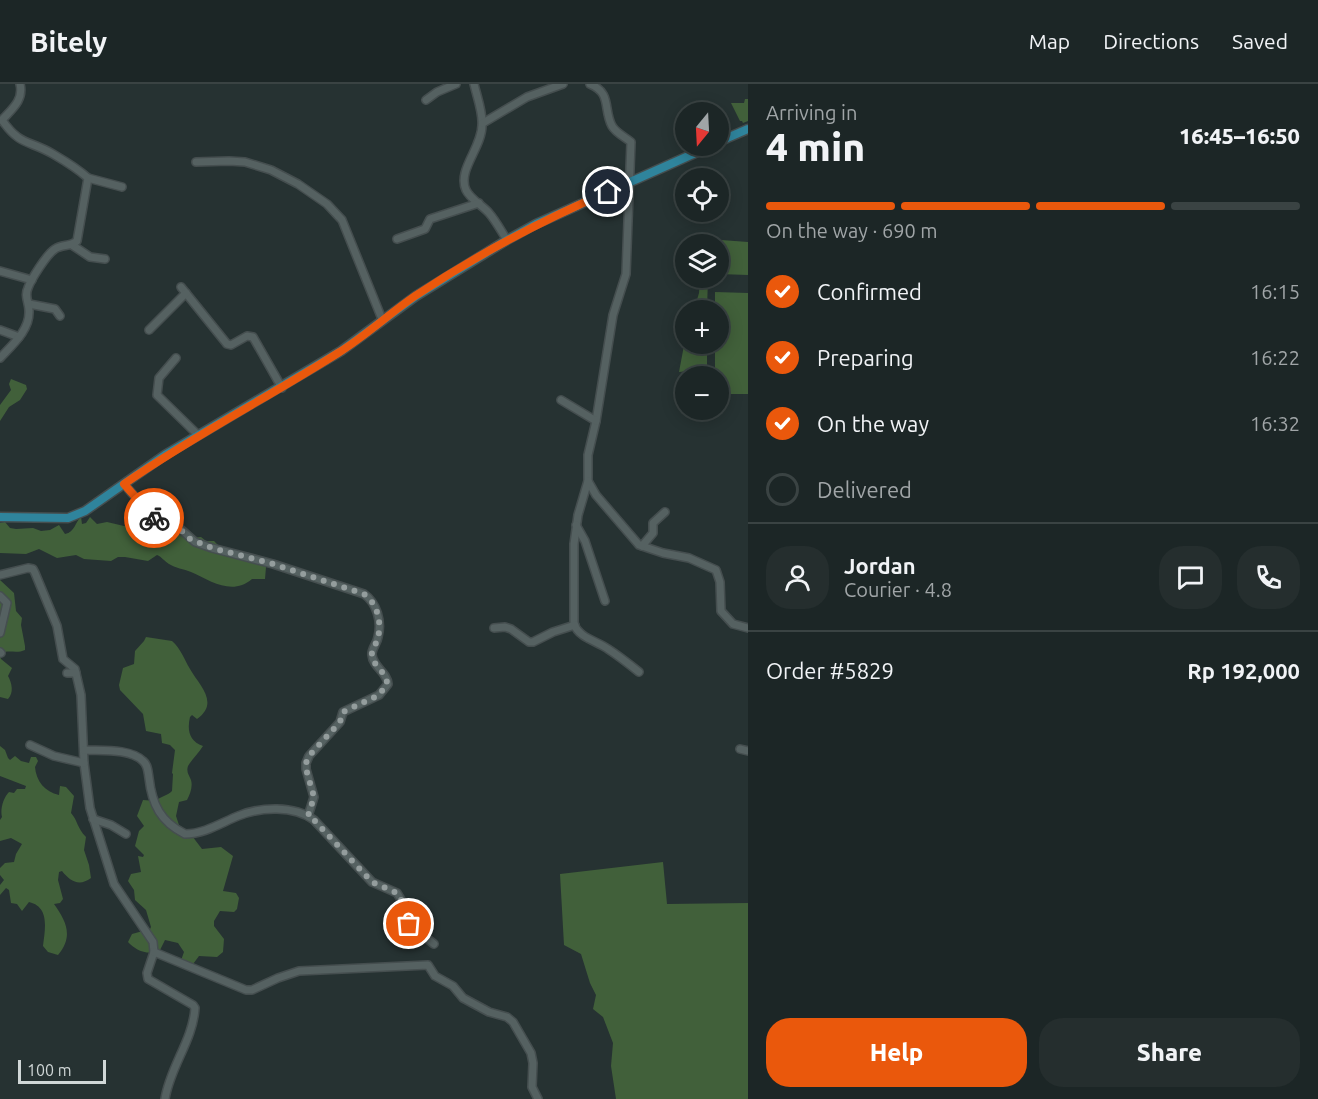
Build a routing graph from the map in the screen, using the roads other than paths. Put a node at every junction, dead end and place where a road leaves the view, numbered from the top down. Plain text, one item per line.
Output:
1 (20, 84) edge
2 (456, 84) edge
3 (474, 84) edge
4 (563, 84) edge
5 (590, 84) edge
6 (426, 100) dead end
7 (483, 123) junction
8 (748, 129) edge
9 (729, 137) edge
10 (689, 156) edge
11 (196, 162) dead end
12 (88, 178) junction
13 (631, 182) junction
14 (122, 187) dead end
15 (479, 203) junction
16 (397, 239) dead end
17 (507, 240) junction
18 (72, 245) junction
19 (105, 259) dead end
20 (0, 271) edge
21 (32, 280) junction
22 (180, 287) dead end
23 (186, 293) junction
24 (29, 304) junction
25 (60, 316) dead end
26 (382, 320) junction
27 (0, 330) edge
28 (149, 330) dead end
29 (19, 337) junction
30 (0, 358) edge
31 (176, 358) dead end
32 (282, 387) junction
33 (561, 400) dead end
34 (597, 421) junction
35 (198, 435) junction
36 (588, 481) junction
37 (124, 484) junction
38 (665, 512) dead end
39 (0, 517) edge
40 (576, 525) junction
41 (642, 546) junction
42 (0, 575) edge
43 (0, 596) edge
44 (605, 600) dead end
45 (575, 625) junction
46 (494, 628) dead end
47 (748, 628) edge
48 (0, 633) edge
49 (639, 672) dead end
50 (67, 673) dead end
51 (76, 673) junction
52 (30, 745) dead end
53 (740, 749) dead end
54 (84, 750) junction
55 (748, 751) edge
56 (84, 763) junction
57 (308, 816) junction
58 (93, 819) junction
59 (126, 834) dead end
60 (435, 944) dead end
61 (154, 952) junction
62 (165, 1099) edge
63 (538, 1099) edge

1 - 12 street
2 - 6 street
3 - 7 street
4 - 7 street
5 - 13 street
7 - 15 street
8 - 9 main road
10 - 13 main road
11 - 26 street
12 - 14 street
12 - 18 street
13 - 17 main road
13 - 34 street
15 - 16 street
15 - 17 street
17 - 26 main road
18 - 19 street
18 - 21 street
20 - 21 street
21 - 24 street
22 - 23 street
23 - 28 street
23 - 32 street
24 - 25 street
24 - 29 street
26 - 32 main road
27 - 29 street
29 - 30 street
31 - 35 street
32 - 35 main road
33 - 34 street
34 - 36 street
35 - 37 main road
36 - 40 street
36 - 41 street
37 - 39 main road
37 - 57 street
38 - 41 street
40 - 44 street
40 - 45 street
41 - 47 street
42 - 51 street
43 - 48 street
45 - 46 street
45 - 49 street
50 - 51 street
51 - 54 street
52 - 56 street
53 - 55 street
54 - 56 street
54 - 57 street
56 - 58 street
57 - 60 street
58 - 59 street
58 - 61 street
61 - 62 street
61 - 63 street

